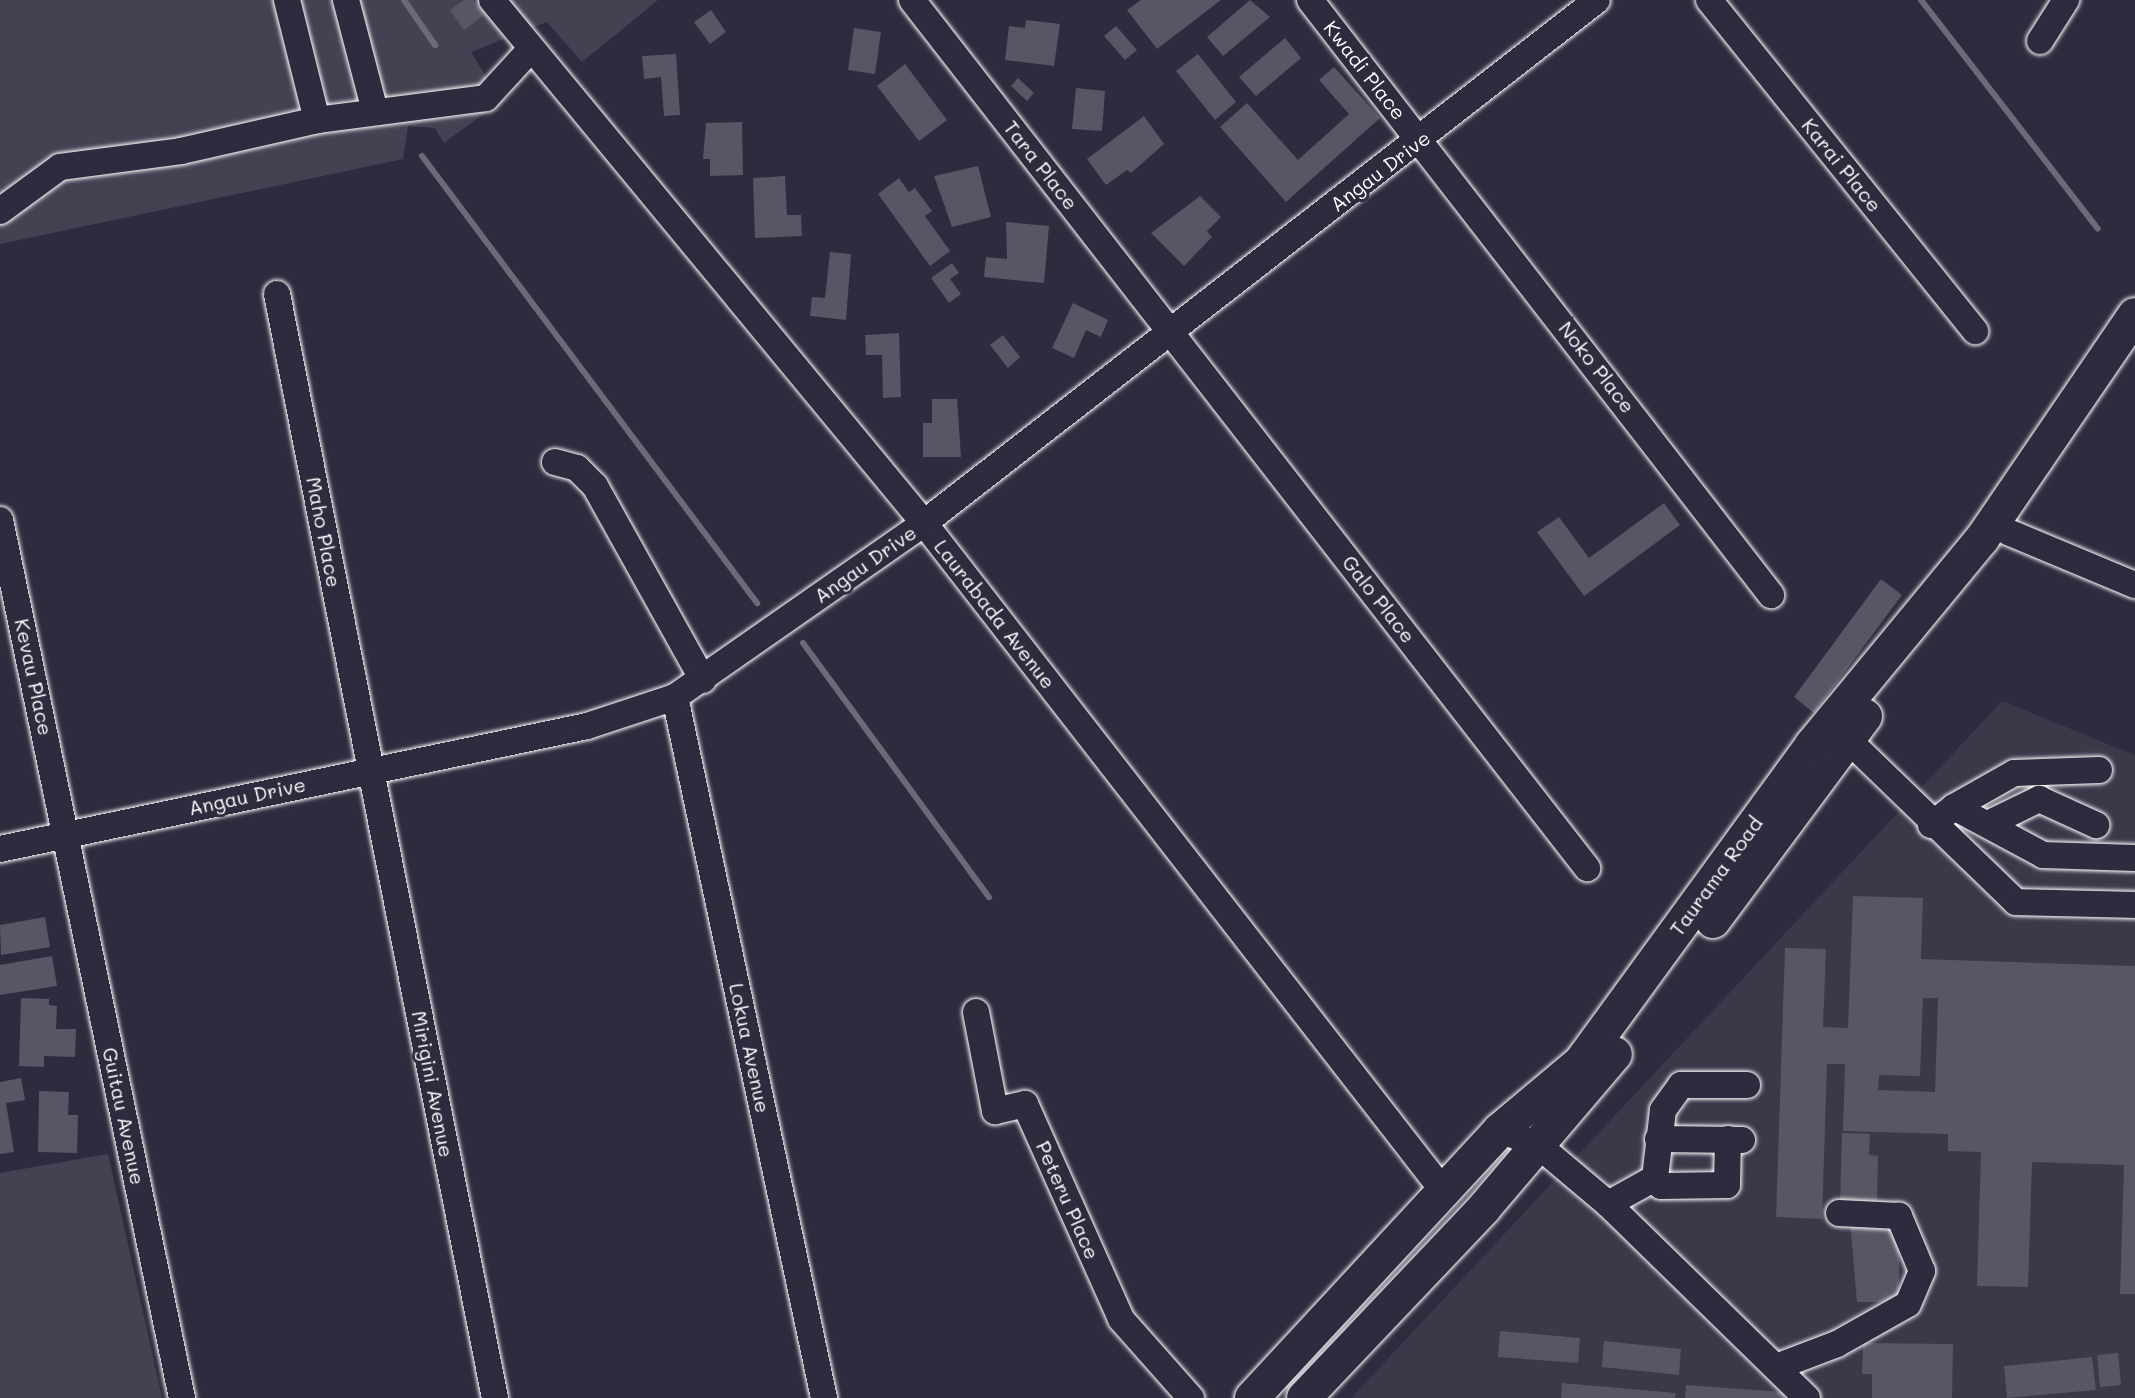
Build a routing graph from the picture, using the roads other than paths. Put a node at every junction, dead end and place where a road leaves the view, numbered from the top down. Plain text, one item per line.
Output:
1 (287, 0) edge
2 (346, 0) edge
3 (492, 0) edge
4 (912, 0) edge
5 (1310, 0) edge
6 (1597, 0) edge
7 (1709, 0) edge
8 (2066, 0) edge
9 (2040, 41) dead end
10 (530, 50) junction
11 (375, 111) junction
12 (317, 120) junction
13 (1421, 140) junction
14 (0, 211) edge
15 (277, 294) dead end
16 (2135, 315) edge
17 (1171, 330) junction
18 (1975, 331) dead end
19 (2135, 341) edge
20 (555, 462) dead end
21 (0, 520) edge
22 (924, 523) junction
23 (2008, 532) junction
24 (2135, 585) edge
25 (1771, 595) dead end
26 (703, 680) junction
27 (675, 697) junction
28 (1828, 744) junction
29 (372, 770) junction
30 (2099, 770) dead end
31 (1954, 807) junction
32 (1990, 823) junction
33 (1931, 825) junction
34 (2096, 825) dead end
35 (67, 835) junction
36 (0, 849) edge
37 (2135, 858) edge
38 (1587, 868) dead end
39 (2135, 905) edge
40 (976, 1012) dead end
41 (1747, 1085) dead end
42 (1500, 1130) junction
43 (1658, 1139) junction
44 (1538, 1145) junction
45 (1655, 1178) junction
46 (1444, 1192) junction
47 (1608, 1204) junction
48 (1839, 1213) dead end
49 (1779, 1366) junction
50 (182, 1398) edge
51 (495, 1398) edge
52 (824, 1398) edge
53 (1191, 1398) edge
54 (1252, 1398) edge
55 (1304, 1398) edge
56 (1807, 1398) edge

1 - 12 street
2 - 11 street
3 - 10 street, Laurabada Avenue
4 - 17 street, Tara Place
5 - 13 street, Kwadi Place
6 - 13 street, Angau Drive
7 - 18 street, Karai Place
8 - 9 street
10 - 11 street
10 - 22 street, Laurabada Avenue
11 - 12 street
12 - 14 street
13 - 17 street, Angau Drive
13 - 25 street, Noko Place
15 - 29 street, Maho Place
16 - 28 main road, Taurama Road
17 - 22 street, Angau Drive
17 - 38 street, Galo Place
19 - 23 main road, Taurama Road
20 - 26 street
21 - 35 street, Kevau Place
22 - 26 street, Angau Drive
22 - 46 street, Laurabada Avenue
23 - 24 street
23 - 28 main road, Taurama Road
26 - 27 street, Angau Drive
27 - 29 street, Angau Drive
27 - 52 street, Lokua Avenue
28 - 33 street
28 - 42 main road, Taurama Road
28 - 44 main road, Taurama Road
29 - 35 street, Angau Drive
29 - 51 street, Mirigini Avenue
30 - 31 street
31 - 32 street
31 - 33 street
32 - 34 street
32 - 37 street
33 - 39 street
35 - 36 street, Angau Drive
35 - 50 street, Guitau Avenue
40 - 53 street, Peteru Place
41 - 43 street
42 - 44 street
42 - 46 main road, Taurama Road
43 - 45 street
43 - 45 street
44 - 47 street
44 - 55 main road, Taurama Road
45 - 47 street
46 - 54 main road, Taurama Road
47 - 49 street
48 - 49 street
49 - 56 street

